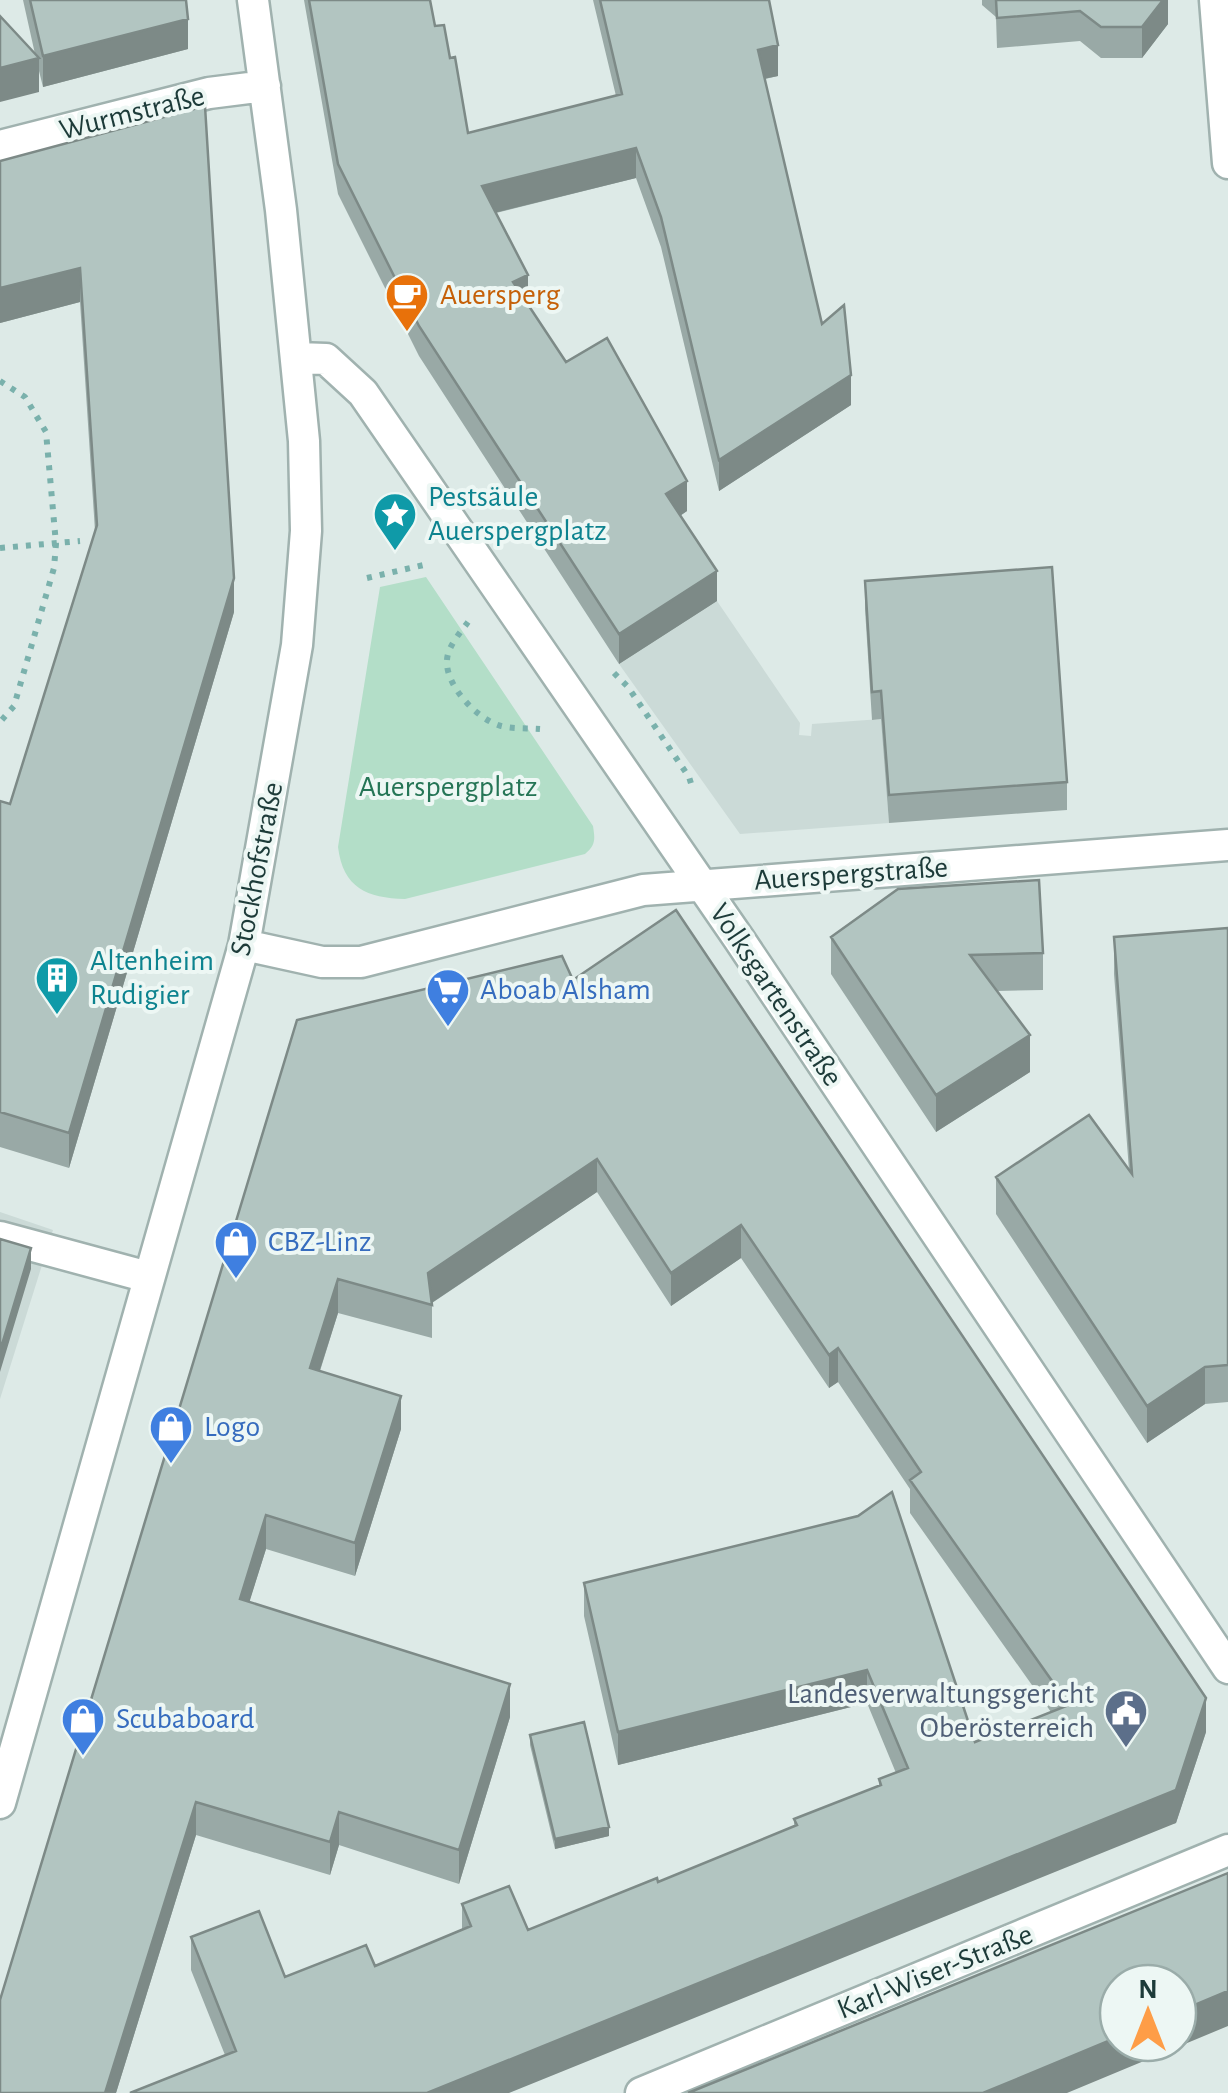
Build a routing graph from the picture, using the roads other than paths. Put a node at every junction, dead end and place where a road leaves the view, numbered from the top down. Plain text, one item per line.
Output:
1 (254, 0) edge
2 (1215, 0) edge
3 (264, 86) junction
4 (0, 146) edge
5 (1228, 163) edge
6 (297, 358) junction
7 (1228, 844) edge
8 (702, 885) junction
9 (244, 944) junction
10 (0, 1236) edge
11 (148, 1277) junction
12 (1228, 1668) edge
13 (0, 1803) edge
14 (1228, 1850) edge
15 (641, 2093) edge

1 - 3 street, Stockhofstraße
2 - 5 street
3 - 4 street, Wurmstraße
3 - 6 street, Stockhofstraße
6 - 8 street, Volksgartenstraße
6 - 9 street, Stockhofstraße
7 - 8 street, Auerspergstraße
8 - 9 street, Auerspergstraße
8 - 12 street, Volksgartenstraße
9 - 11 street, Stockhofstraße
10 - 11 street
11 - 13 street, Stockhofstraße
14 - 15 street, Karl-Wiser-Straße

